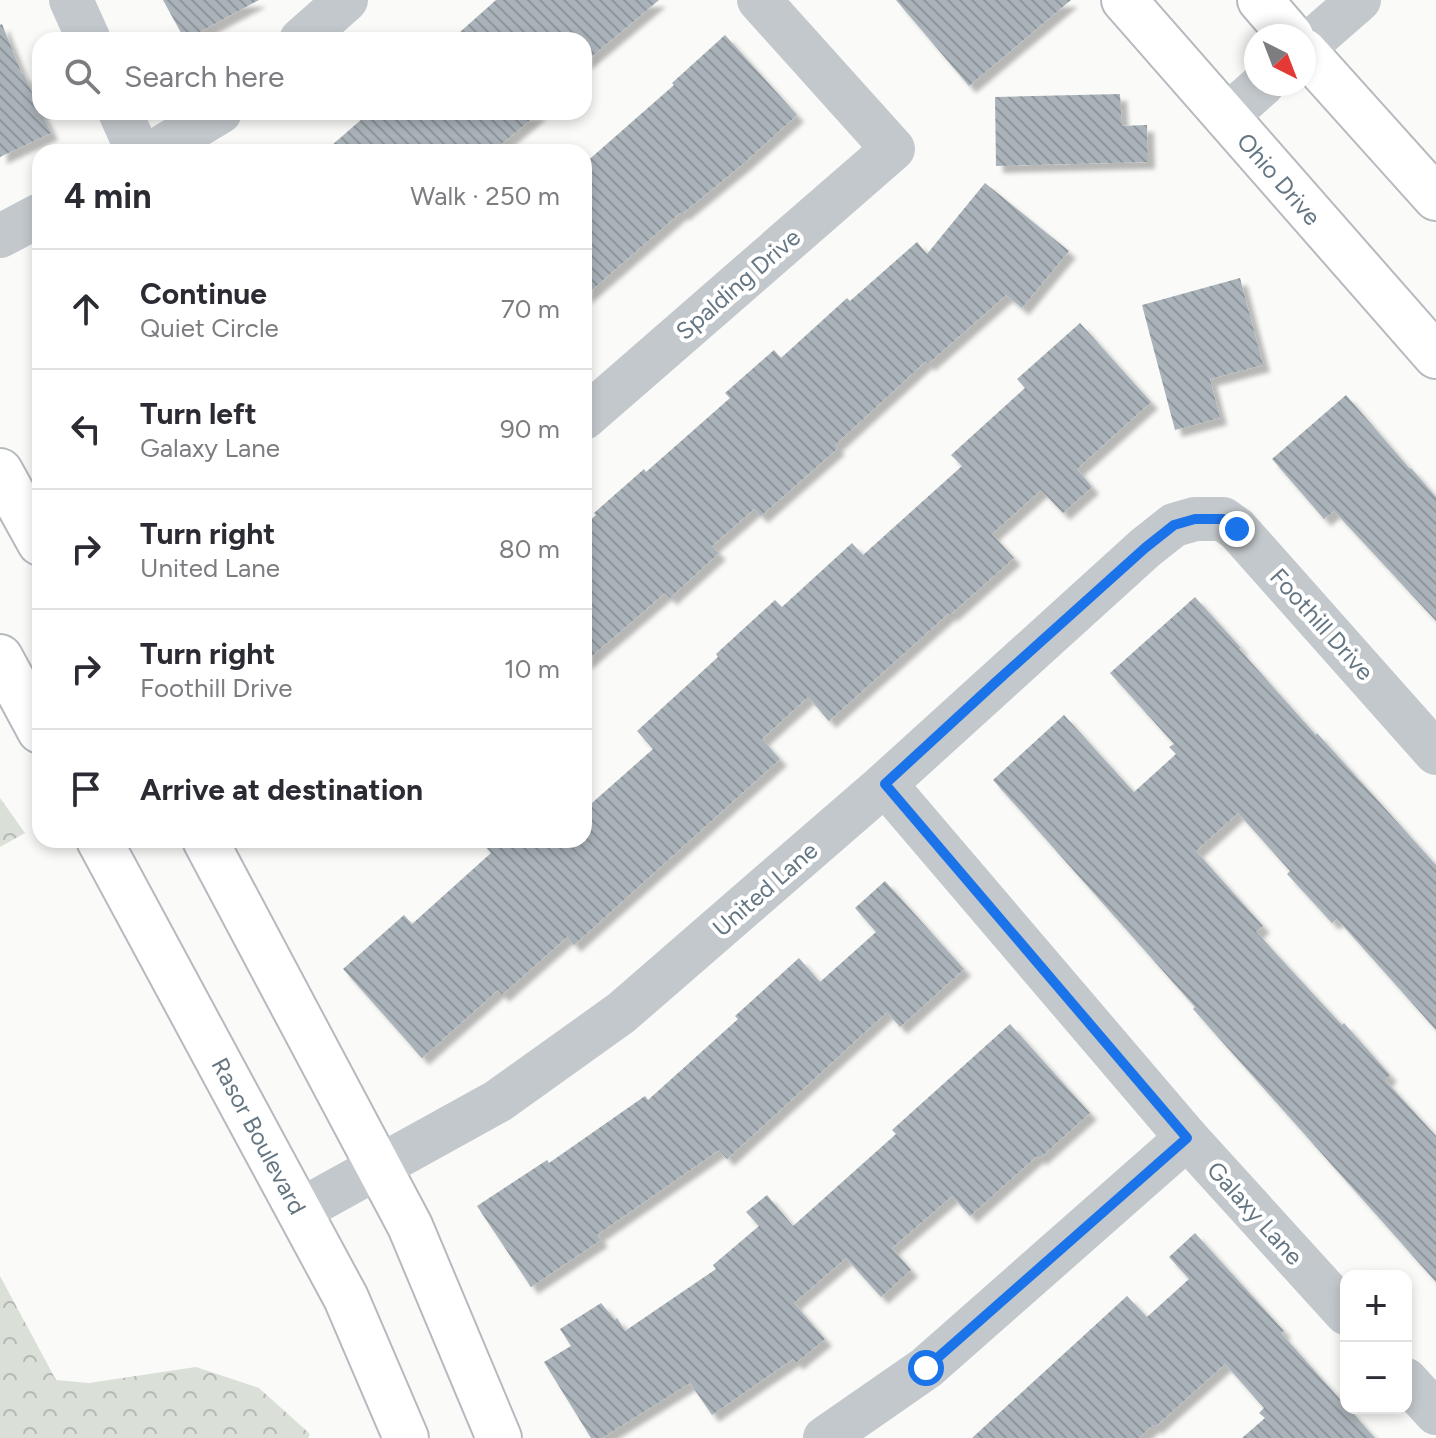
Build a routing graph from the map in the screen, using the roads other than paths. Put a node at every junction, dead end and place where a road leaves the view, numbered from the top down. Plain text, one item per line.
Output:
1 (71, 0) edge
2 (346, 0) edge
3 (759, 0) edge
4 (1124, 0) edge
5 (1260, 0) edge
6 (1359, 0) edge
7 (1281, 24) edge
8 (85, 32) edge
9 (310, 32) edge
10 (1316, 38) edge
11 (1316, 63) edge
12 (1250, 96) edge
13 (1226, 117) junction
14 (124, 120) edge
15 (207, 120) edge
16 (134, 144) edge
17 (167, 144) edge
18 (1436, 198) edge
19 (32, 219) edge
20 (0, 236) edge
21 (1436, 356) edge
22 (592, 411) edge
23 (0, 471) edge
24 (1195, 519) joint
25 (32, 529) edge
26 (0, 657) edge
27 (32, 716) edge
28 (1436, 753) edge
29 (885, 784) junction
30 (103, 848) edge
31 (209, 848) edge
32 (1187, 1138) junction
33 (380, 1168) junction
34 (299, 1211) junction
35 (1340, 1306) edge
36 (1412, 1387) edge
37 (1436, 1413) edge
38 (406, 1438) edge
39 (499, 1438) edge
40 (825, 1438) edge

1 - 8 street
2 - 9 street
3 - 22 street, Spalding Drive
4 - 13 main road, Ohio Drive
5 - 7 main road
6 - 10 street
11 - 18 main road
12 - 13 street
13 - 21 main road, Ohio Drive
14 - 16 street
15 - 17 street
19 - 20 street
23 - 25 main road
24 - 28 street, Foothill Drive
24 - 29 street, United Lane
26 - 27 main road
29 - 32 street, Galaxy Lane
29 - 33 street, United Lane
30 - 34 main road, Rasor Boulevard
31 - 33 main road
32 - 35 street, Galaxy Lane
32 - 40 street
33 - 34 street, United Lane
33 - 39 main road
34 - 38 main road, Rasor Boulevard
36 - 37 street

